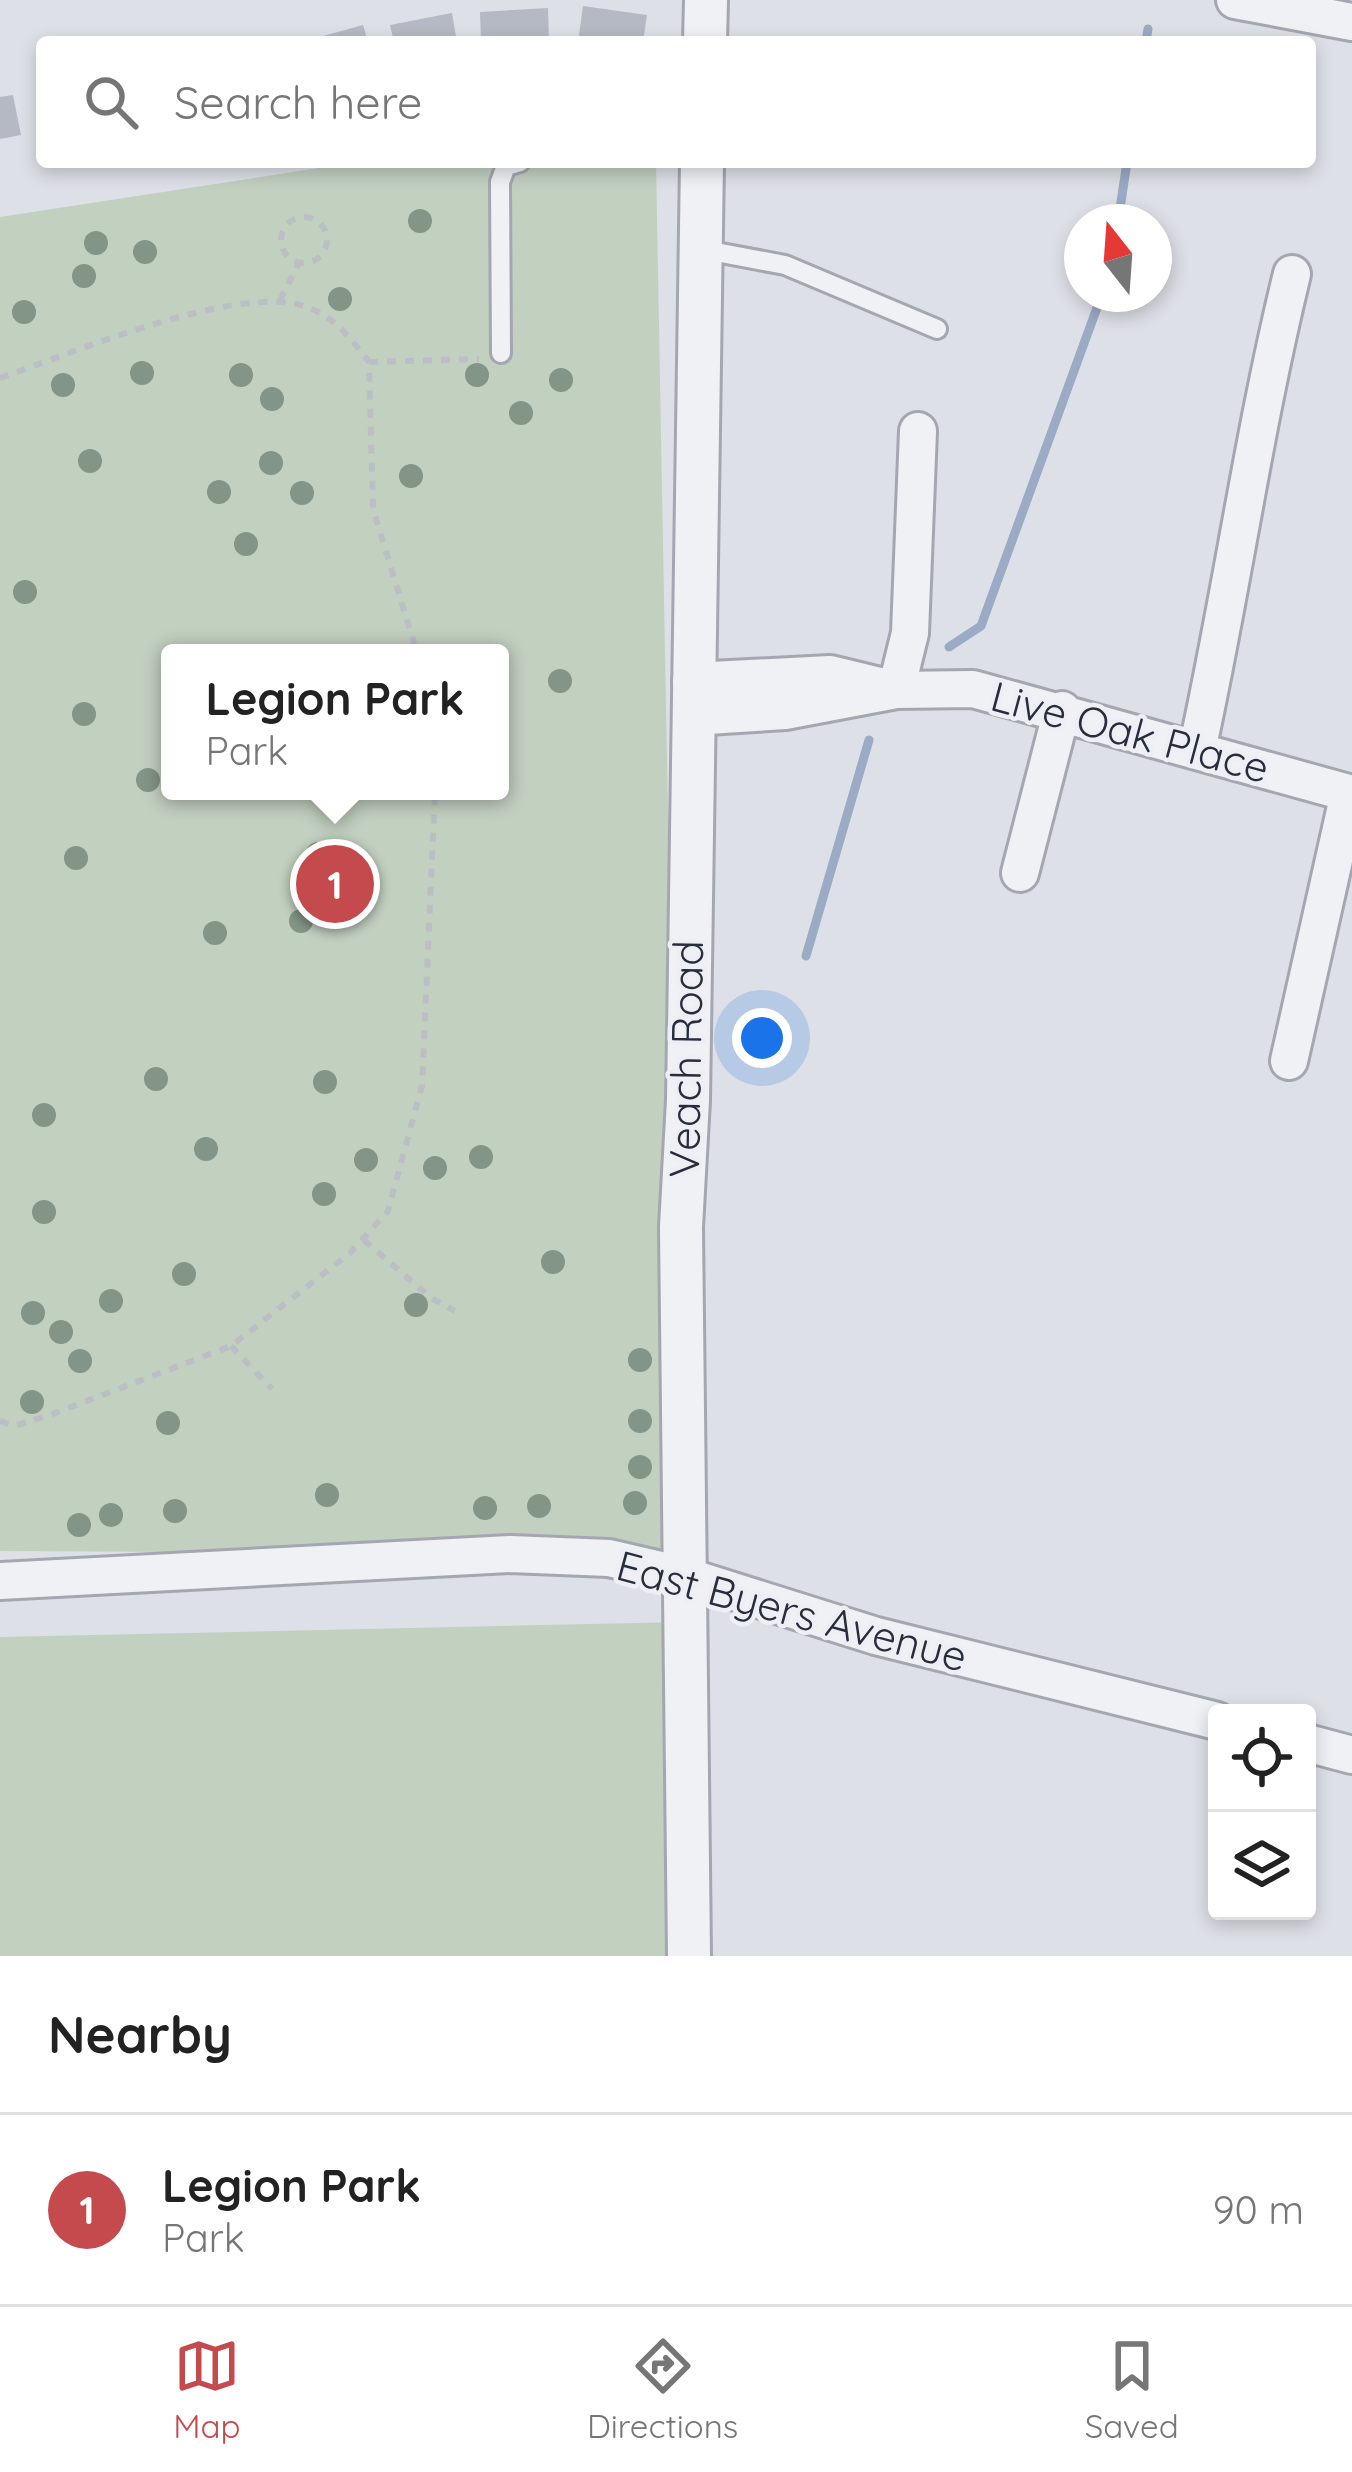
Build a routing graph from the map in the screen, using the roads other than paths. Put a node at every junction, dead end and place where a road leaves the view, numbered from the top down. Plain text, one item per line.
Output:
1 (706, 0) edge
2 (1235, 0) edge
3 (1352, 22) edge
4 (705, 36) edge
5 (505, 168) edge
6 (702, 168) edge
7 (700, 249) junction
8 (1292, 274) dead end
9 (937, 329) dead end
10 (501, 353) road end
11 (918, 431) dead end
12 (896, 690) junction
13 (691, 699) junction
14 (1062, 710) junction
15 (1197, 750) junction
16 (1351, 793) edge
17 (1020, 873) dead end
18 (1289, 1061) dead end
19 (682, 1575) junction
20 (0, 1581) edge
21 (1208, 1719) edge
22 (1316, 1745) edge
23 (1352, 1755) edge
24 (689, 1956) edge

1 - 4 street
2 - 3 street
5 - 10 lane
6 - 7 street, Veach Road
7 - 9 lane
7 - 13 street, Veach Road
8 - 15 street
11 - 12 street
12 - 13 street, Live Oak Place
12 - 13 street
12 - 14 street, Live Oak Place
13 - 19 street, Veach Road
14 - 15 street, Live Oak Place
14 - 17 street
15 - 16 street, Live Oak Place
16 - 18 street
19 - 20 street, East Byers Avenue
19 - 21 street, East Byers Avenue
19 - 24 street, Veach Road
22 - 23 street

